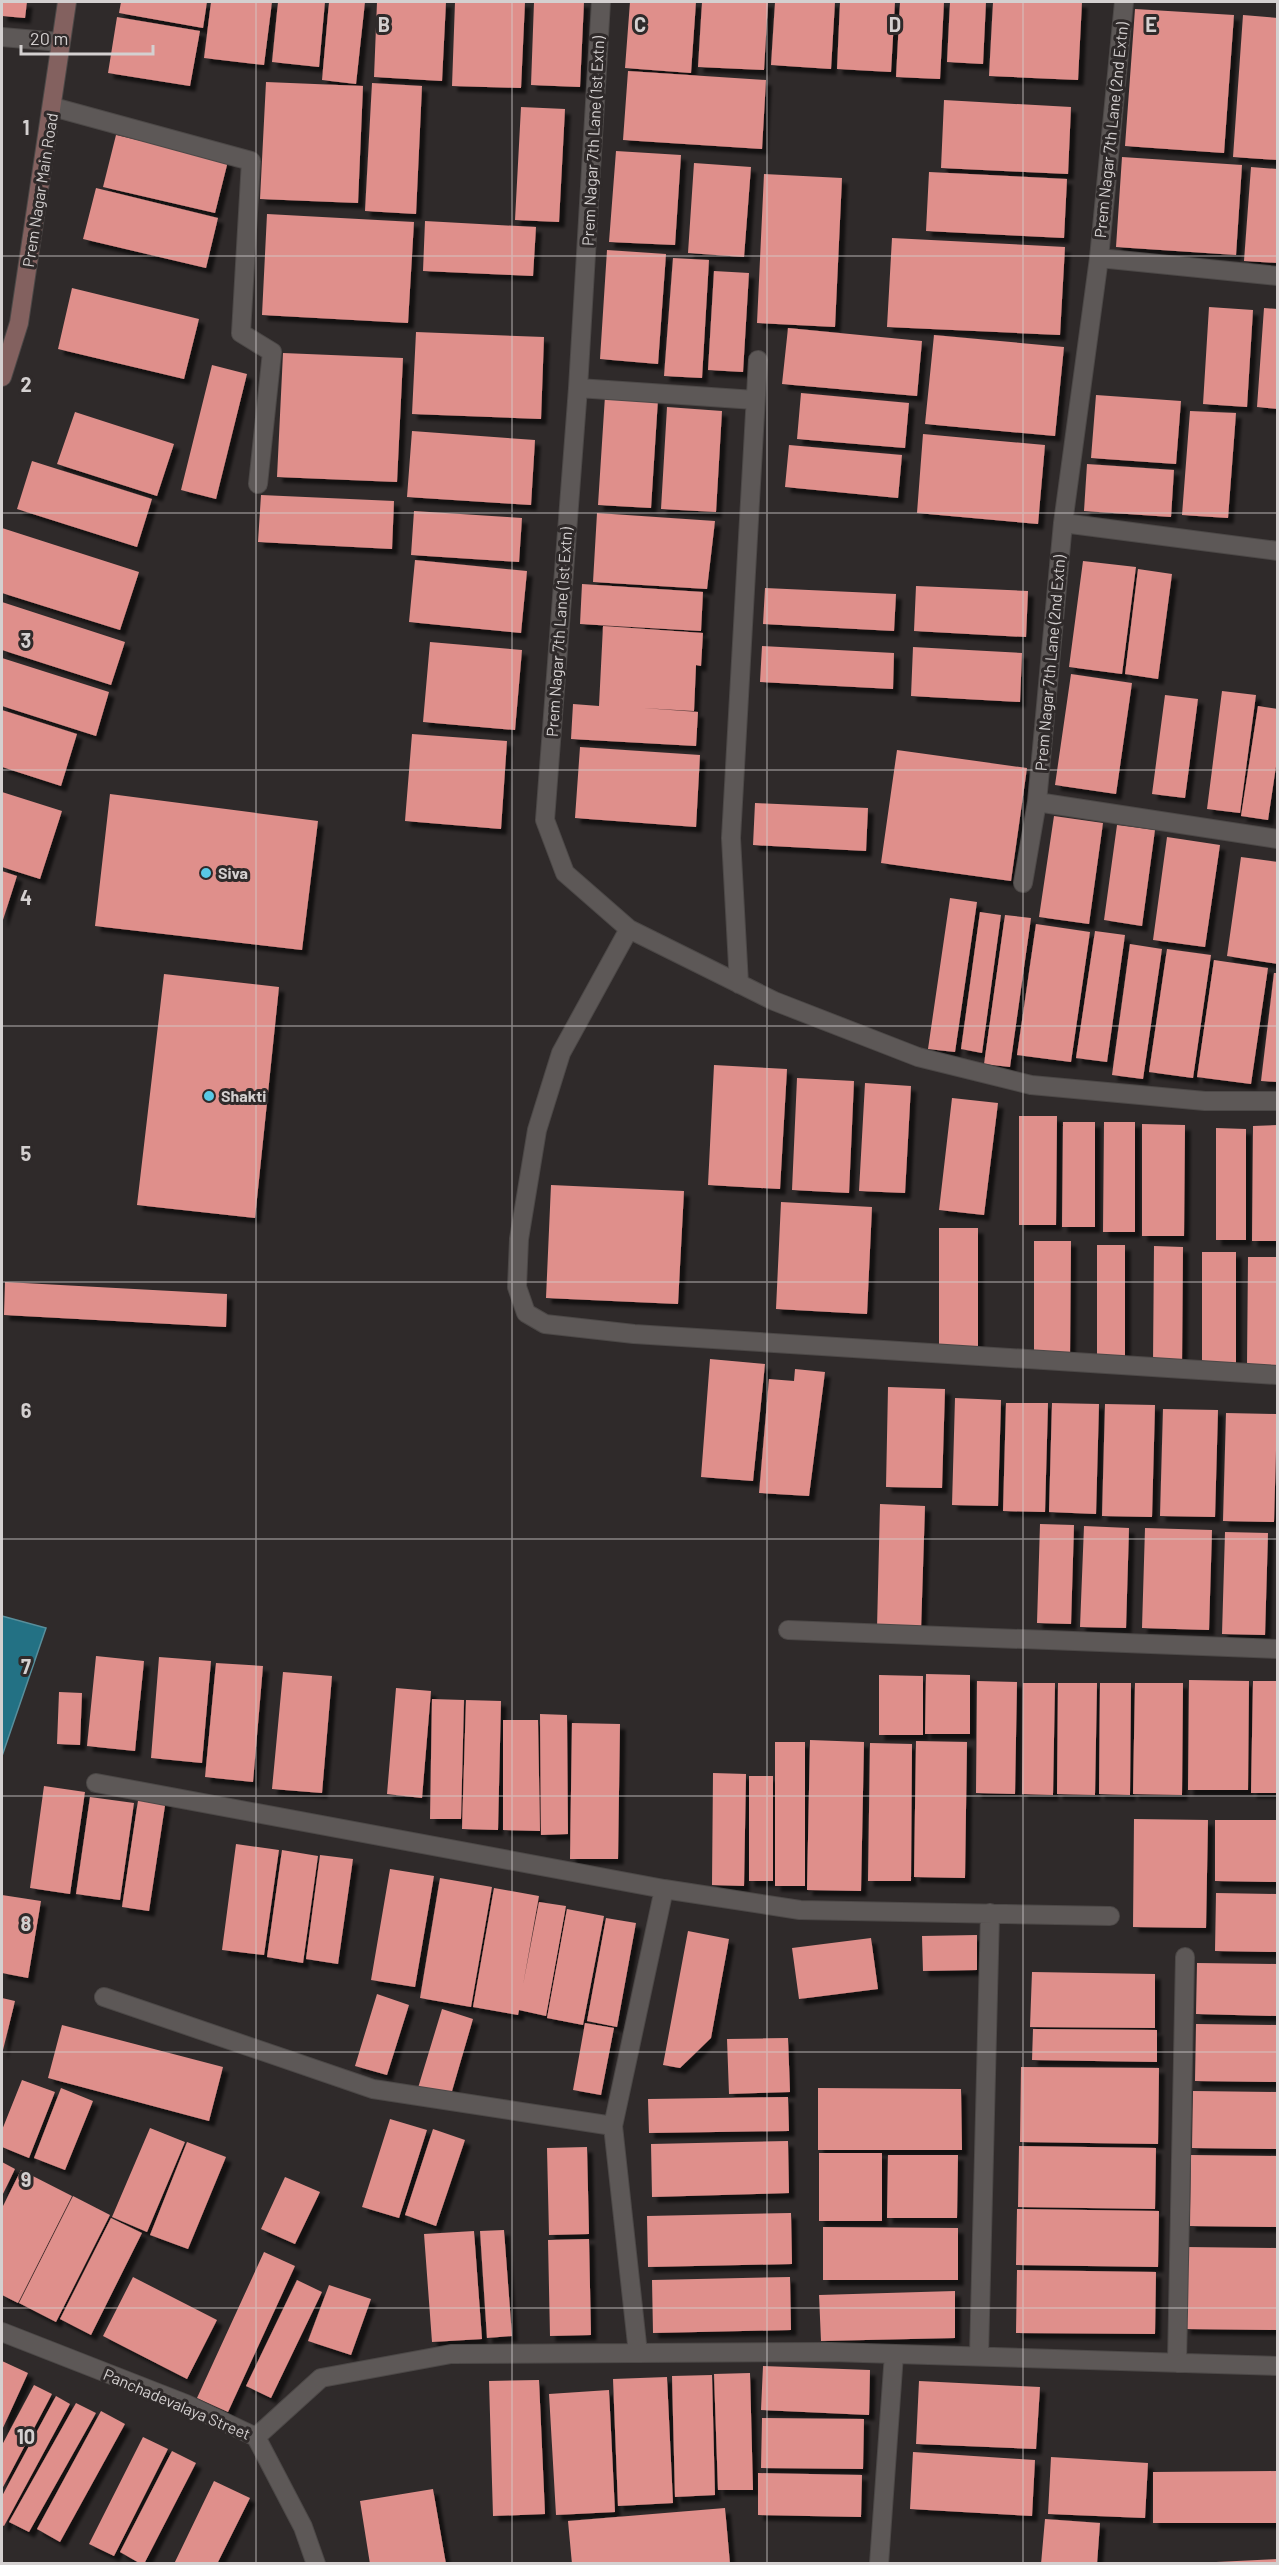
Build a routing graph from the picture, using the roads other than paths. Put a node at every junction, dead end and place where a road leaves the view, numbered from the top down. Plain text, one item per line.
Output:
1 (67, 2) edge
2 (601, 2) edge
3 (1124, 2) edge
4 (2, 37) edge
5 (60, 42) junction
6 (53, 107) junction
7 (1099, 258) junction
8 (1278, 276) edge
9 (758, 360) dead end
10 (2, 377) edge
11 (578, 388) junction
12 (755, 400) junction
13 (258, 484) dead end
14 (1063, 523) junction
15 (1278, 551) edge
16 (1037, 802) junction
17 (1278, 839) edge
18 (1023, 883) dead end
19 (629, 929) junction
20 (739, 984) junction
21 (1278, 1101) edge
22 (1278, 1375) edge
23 (788, 1630) dead end
24 (1278, 1649) edge
25 (96, 1784) dead end
26 (663, 1889) junction
27 (990, 1913) junction
28 (1110, 1916) dead end
29 (1185, 1957) dead end
30 (104, 1997) dead end
31 (613, 2126) junction
32 (2, 2332) edge
33 (638, 2353) junction
34 (894, 2354) junction
35 (979, 2356) junction
36 (1177, 2363) junction
37 (1278, 2366) edge
38 (256, 2437) junction
39 (316, 2564) edge
40 (879, 2564) edge

1 - 5 street, Prem Nagar Main Road
2 - 11 street, Prem Nagar 7th Lane (1st Extn)
3 - 7 street, Prem Nagar 7th Lane (2nd Extn)
4 - 5 street
5 - 6 street, Prem Nagar Main Road
6 - 10 street, Prem Nagar Main Road
6 - 13 street
7 - 8 street, Prem Nagar 7th Lane (2nd Extn)
7 - 14 street, Prem Nagar 7th Lane (2nd Extn)
9 - 12 street
11 - 12 street
11 - 19 street, Prem Nagar 7th Lane (1st Extn)
12 - 20 street
14 - 15 street
14 - 16 street, Prem Nagar 7th Lane (2nd Extn)
16 - 17 street
16 - 18 street, Prem Nagar 7th Lane (2nd Extn)
19 - 20 street
19 - 22 street
20 - 21 street
23 - 24 street
25 - 26 street
26 - 27 street
26 - 31 street
27 - 28 street
27 - 35 street
29 - 36 street
30 - 31 street
31 - 33 street
32 - 38 street, Panchadevalaya Street
33 - 34 street
33 - 38 street
34 - 35 street
34 - 40 street
35 - 36 street
36 - 37 street
38 - 39 street, Panchadevalaya Street

